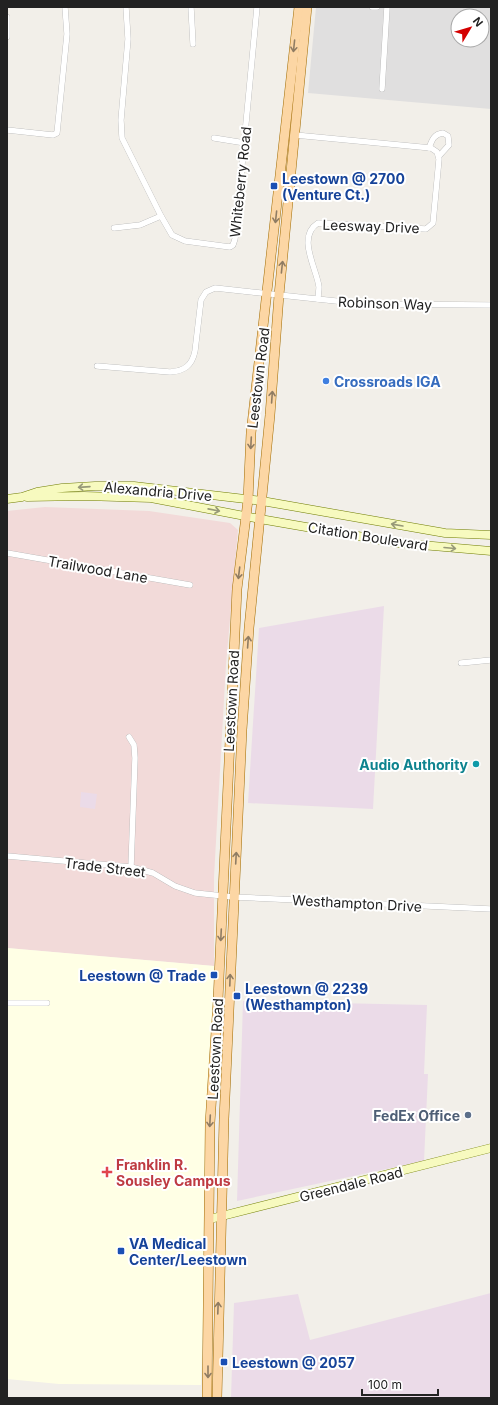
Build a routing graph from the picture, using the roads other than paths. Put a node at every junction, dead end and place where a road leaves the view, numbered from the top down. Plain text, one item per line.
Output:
1 (65, 7) edge
2 (126, 7) edge
3 (191, 7) edge
4 (257, 7) edge
5 (299, 7) edge
6 (307, 7) edge
7 (372, 7) edge
8 (376, 7) edge
9 (387, 7) edge
10 (7, 17) edge
11 (7, 38) edge
12 (193, 44) dead end
13 (291, 78) junction
14 (382, 89) dead end
15 (7, 130) edge
16 (296, 135) junction
17 (214, 138) dead end
18 (245, 143) junction
19 (429, 148) junction
20 (439, 156) junction
21 (161, 216) junction
22 (114, 228) dead end
23 (268, 294) junction
24 (279, 295) junction
25 (318, 299) junction
26 (491, 305) edge
27 (97, 366) dead end
28 (22, 497) junction
29 (7, 499) edge
30 (248, 500) junction
31 (262, 502) junction
32 (246, 516) junction
33 (260, 519) junction
34 (491, 535) edge
35 (491, 550) edge
36 (7, 553) edge
37 (190, 585) dead end
38 (491, 660) edge
39 (461, 663) dead end
40 (129, 737) dead end
41 (7, 856) edge
42 (131, 867) junction
43 (222, 896) junction
44 (233, 897) junction
45 (491, 909) edge
46 (7, 1003) edge
47 (47, 1003) dead end
48 (491, 1148) edge
49 (222, 1215) junction
50 (210, 1219) junction
51 (212, 1347) junction
52 (207, 1398) edge
53 (217, 1398) edge

1 - 15 street
2 - 21 street, Whiteberry Road
3 - 12 street
4 - 18 street, Whiteberry Road
5 -> 13 main road, Leestown Road
6 - 16 main road, Leestown Road
7 - 8 street
9 - 14 street
10 - 11 street
13 - 16 main road
13 -> 23 main road, Leestown Road
16 - 19 street
24 -> 16 main road, Leestown Road
17 - 18 street
18 - 21 street, Whiteberry Road
19 - 20 street
19 - 20 street
20 - 25 street, Leesway Drive
21 - 22 street
23 - 24 street, Robinson Way
23 - 27 street, Robinson Way
23 -> 30 main road, Leestown Road
24 - 25 street, Robinson Way
31 -> 24 main road, Leestown Road
25 - 26 street, Robinson Way
28 - 29 street, Alexandria Drive
30 -> 28 street, Alexandria Drive
28 -> 32 street, Alexandria Drive
30 - 31 street, Citation Boulevard
30 - 32 main road, Leestown Road
31 - 33 main road, Leestown Road
34 -> 31 street, Citation Boulevard
32 - 33 street, Citation Boulevard
32 -> 43 main road, Leestown Road
33 -> 35 street, Citation Boulevard
44 -> 33 main road, Leestown Road
36 - 37 street, Trailwood Lane
38 - 39 street
40 - 42 street
41 - 42 street, Trade Street
42 - 43 street, Trade Street
43 - 44 street, Westhampton Drive
43 -> 50 main road, Leestown Road
44 - 45 street, Westhampton Drive
49 -> 44 main road, Leestown Road
46 - 47 street
48 - 49 street, Greendale Road
49 - 50 street, Greendale Road
51 -> 49 main road, Leestown Road
50 - 51 main road, Leestown Road
51 -> 52 main road, Leestown Road
51 - 53 main road, Leestown Road

